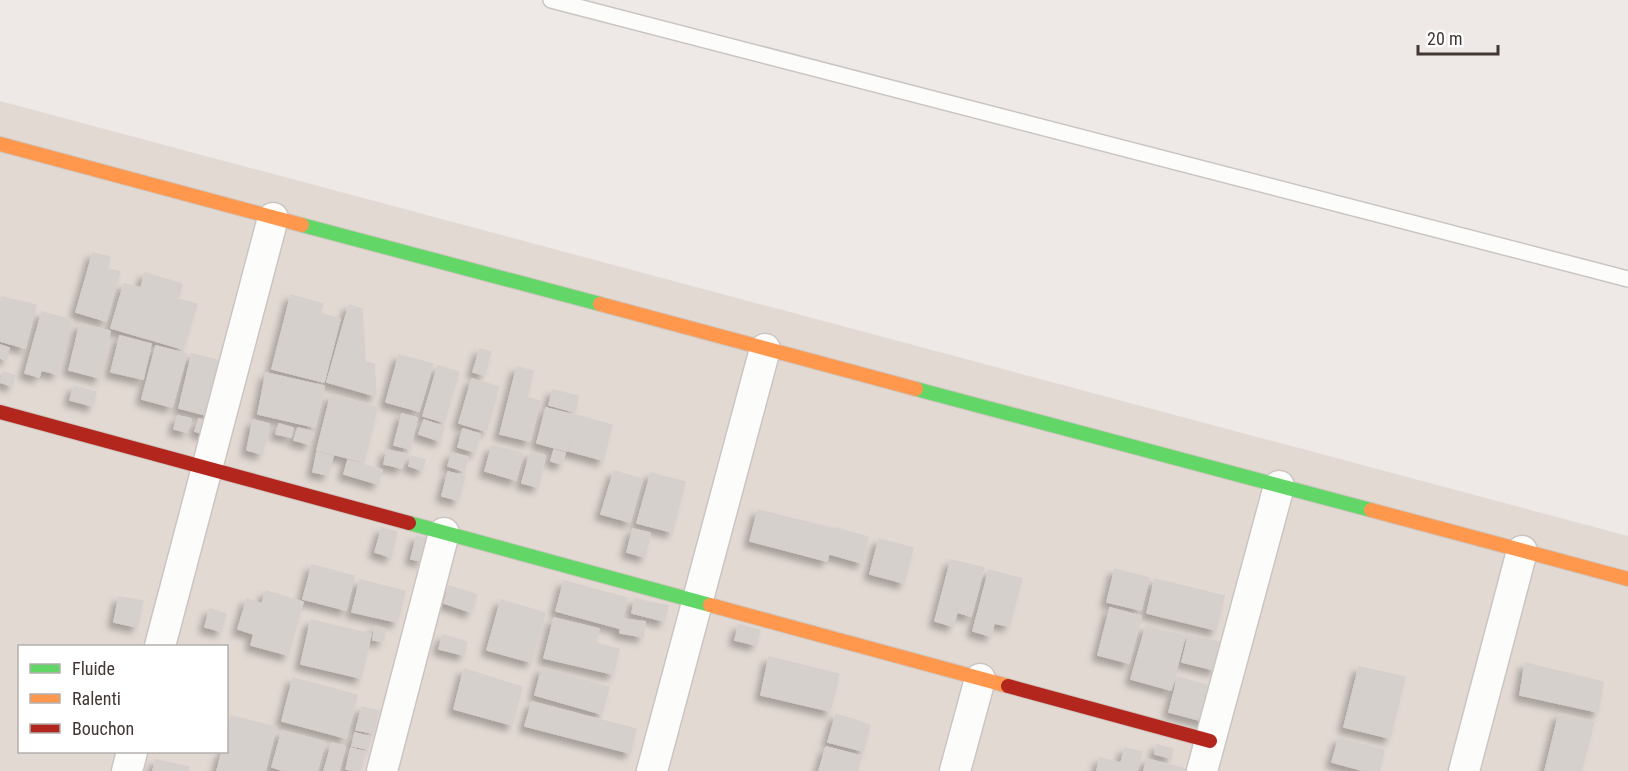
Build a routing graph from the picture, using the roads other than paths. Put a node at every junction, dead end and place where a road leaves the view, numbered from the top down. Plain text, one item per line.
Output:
1 (551, 0) edge
2 (0, 144) edge
3 (273, 218) junction
4 (1628, 279) edge
5 (765, 349) junction
6 (0, 412) edge
7 (207, 468) junction
8 (1279, 486) junction
9 (444, 533) junction
10 (1522, 551) junction
11 (1628, 579) edge
12 (698, 602) junction
13 (160, 645) edge
14 (980, 679) junction
15 (1210, 741) junction
16 (132, 753) edge
17 (127, 771) edge
18 (382, 771) edge
19 (652, 771) edge
20 (956, 771) edge
21 (1202, 771) edge
22 (1464, 771) edge

1 - 4 lane
2 - 3 street
3 - 5 street
3 - 7 street
5 - 8 street
5 - 12 street
6 - 7 street
7 - 9 street
7 - 13 street
8 - 10 street
8 - 15 street
9 - 12 street
9 - 18 street
10 - 11 street
10 - 22 street
12 - 14 street
12 - 19 street
14 - 15 street
14 - 20 street
15 - 21 street
16 - 17 street

